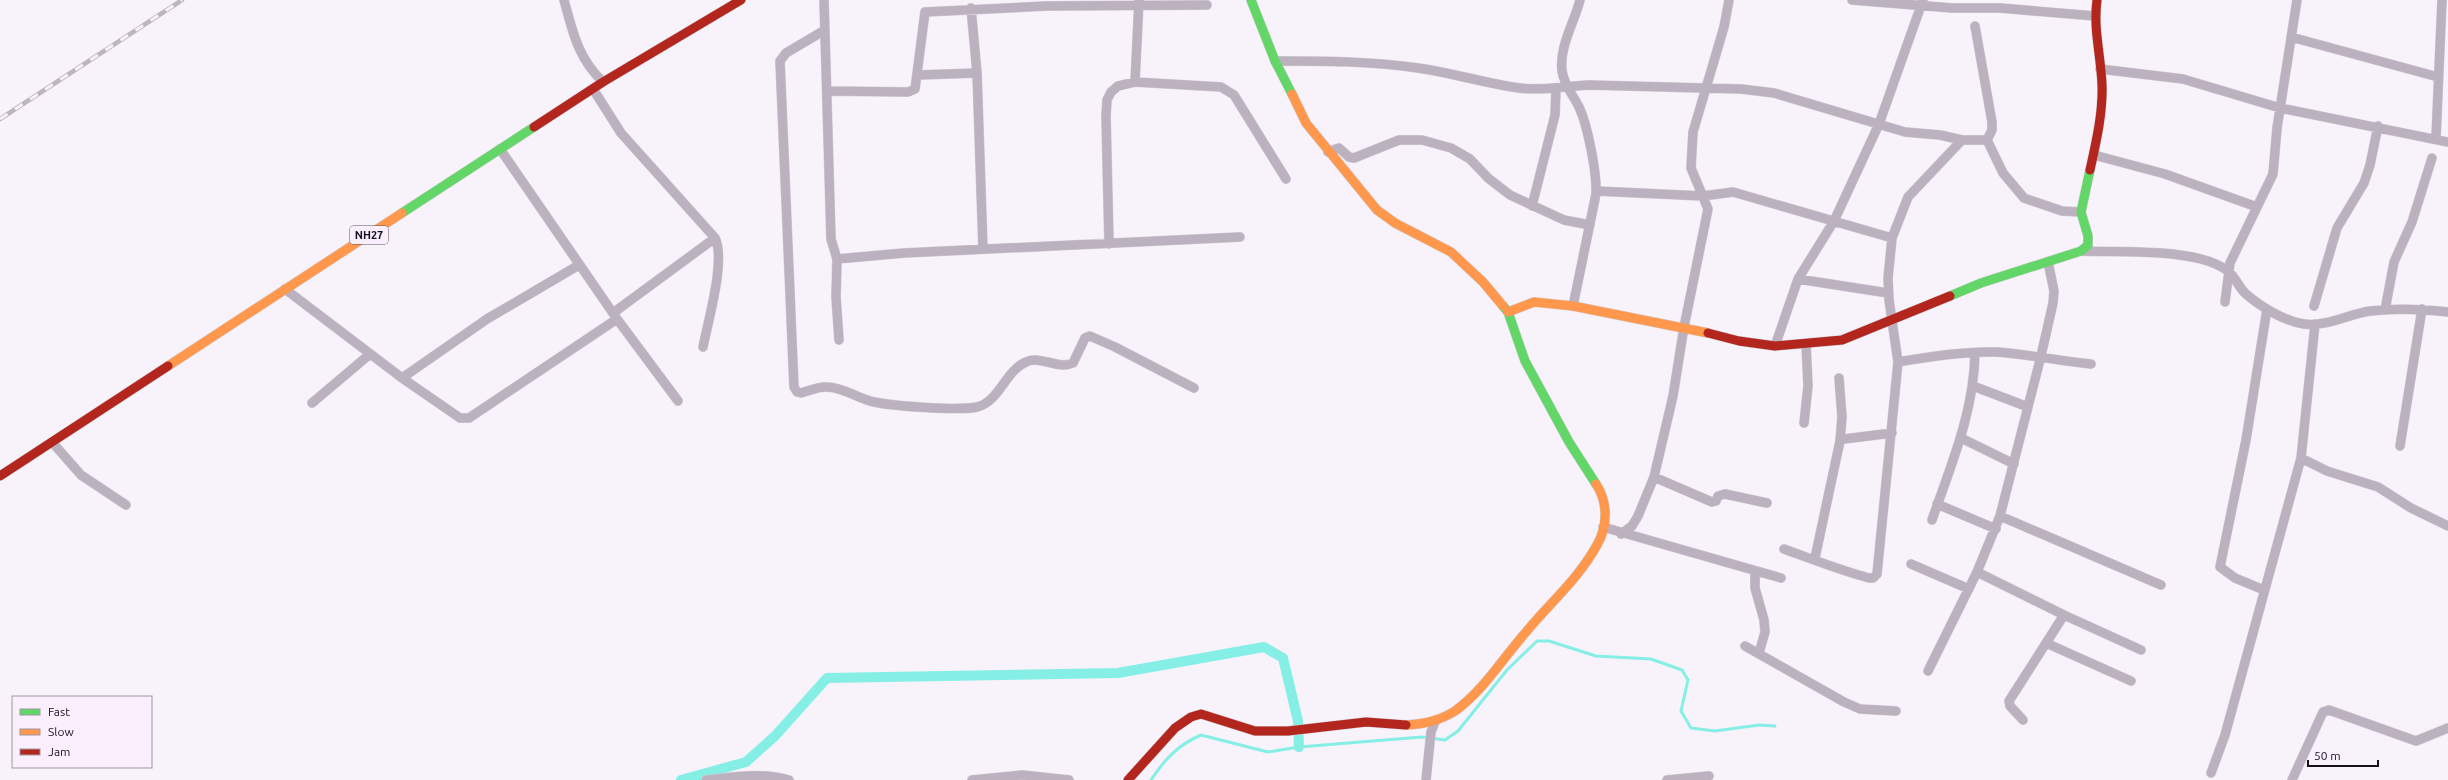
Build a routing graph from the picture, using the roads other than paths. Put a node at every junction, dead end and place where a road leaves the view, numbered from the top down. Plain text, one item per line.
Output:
1 (564, 0) edge
2 (741, 0) edge
3 (824, 0) edge
4 (1251, 0) edge
5 (1580, 0) edge
6 (1729, 0) edge
7 (1852, 0) edge
8 (2097, 0) edge
9 (2297, 0) edge
10 (2442, 0) edge
11 (1138, 2) edge
12 (1922, 3) edge
13 (1206, 5) dead end
14 (971, 8) junction
15 (2445, 14) edge
16 (2096, 16) junction
17 (1975, 26) dead end
18 (825, 30) junction
19 (2291, 37) junction
20 (1274, 61) junction
21 (2100, 69) junction
22 (977, 73) junction
23 (918, 75) junction
24 (2438, 77) junction
25 (602, 82) junction
26 (1135, 82) junction
27 (1567, 86) junction
28 (1705, 87) junction
29 (593, 89) junction
30 (1556, 89) junction
31 (827, 91) junction
32 (2280, 108) junction
33 (1879, 124) junction
34 (2378, 126) junction
35 (2436, 138) junction
36 (1962, 140) junction
37 (1987, 140) junction
38 (2448, 142) edge
39 (500, 149) junction
40 (1328, 152) junction
41 (2094, 155) junction
42 (2432, 158) dead end
43 (1286, 179) dead end
44 (1596, 191) junction
45 (1703, 196) junction
46 (1532, 206) junction
47 (2257, 207) junction
48 (2081, 212) junction
49 (1834, 221) junction
50 (1590, 225) junction
51 (715, 238) junction
52 (1240, 238) dead end
53 (1892, 238) junction
54 (1109, 244) junction
55 (983, 249) junction
56 (2081, 251) junction
57 (837, 259) junction
58 (2048, 262) junction
59 (579, 265) junction
60 (2229, 272) junction
61 (1798, 279) junction
62 (285, 289) junction
63 (1888, 293) junction
64 (2225, 302) dead end
65 (1573, 306) junction
66 (2314, 306) dead end
67 (2267, 309) junction
68 (2422, 309) junction
69 (2385, 310) junction
70 (1508, 312) junction
71 (2448, 312) edge
72 (615, 316) junction
73 (1891, 319) junction
74 (2315, 324) junction
75 (1684, 327) junction
76 (839, 340) dead end
77 (1806, 344) junction
78 (1775, 346) junction
79 (703, 347) dead end
80 (1975, 353) junction
81 (370, 354) junction
82 (2042, 356) junction
83 (1898, 362) junction
84 (2091, 364) dead end
85 (402, 378) junction
86 (1839, 378) dead end
87 (1973, 386) junction
88 (1194, 388) dead end
89 (678, 402) dead end
90 (312, 403) dead end
91 (2028, 407) junction
92 (1804, 423) dead end
93 (1892, 433) junction
94 (1960, 438) junction
95 (1840, 441) junction
96 (52, 442) junction
97 (2400, 446) dead end
98 (2301, 458) junction
99 (2014, 464) junction
100 (0, 476) edge
101 (1654, 477) junction
102 (1766, 503) dead end
103 (1937, 504) junction
104 (126, 505) dead end
105 (2000, 516) junction
106 (1932, 520) dead end
107 (2448, 526) edge
108 (1603, 528) junction
109 (1996, 529) junction
110 (1621, 534) junction
111 (1784, 549) dead end
112 (1815, 558) junction
113 (1911, 564) dead end
114 (1755, 571) junction
115 (1977, 572) junction
116 (1781, 578) dead end
117 (2161, 585) dead end
118 (1969, 589) junction
119 (2264, 590) junction
120 (2064, 615) junction
121 (2046, 643) junction
122 (1745, 646) dead end
123 (2141, 650) dead end
124 (1759, 653) junction
125 (1928, 671) dead end
126 (2132, 681) dead end
127 (1896, 711) dead end
128 (2023, 720) dead end
129 (1435, 722) junction
130 (2448, 728) edge
131 (2211, 773) dead end
132 (1709, 776) dead end
133 (706, 780) edge
134 (789, 780) edge
135 (972, 780) edge
136 (1069, 780) edge
137 (1128, 780) edge
138 (1426, 780) edge
139 (1667, 780) edge
140 (2292, 780) edge

1 - 25 street
2 - 25 main road, NH27
3 - 18 street
4 - 20 main road
5 - 27 street
6 - 28 street
7 - 12 street
8 - 16 main road
9 - 19 street
10 - 15 street
11 - 13 street
11 - 14 street
11 - 26 street
12 - 16 street
12 - 33 street
14 - 22 street
14 - 23 street
15 - 24 street
16 - 21 main road
17 - 37 street
18 - 31 street
18 - 88 street
19 - 24 street
19 - 32 street
20 - 30 street
20 - 40 main road
21 - 32 street
21 - 41 main road
22 - 23 street
22 - 55 street
23 - 31 street
24 - 35 street
25 - 29 main road, NH27
26 - 43 street
26 - 54 street
27 - 28 street
27 - 30 street
27 - 44 street
28 - 33 street
28 - 45 street
29 - 39 main road, NH27
29 - 51 street
30 - 46 street
31 - 57 street
32 - 34 street
32 - 47 street
33 - 36 street
33 - 49 street
34 - 35 street
34 - 66 street
35 - 38 street
36 - 37 street
36 - 53 street
37 - 48 street
39 - 59 street
39 - 62 main road, NH27
40 - 46 street
40 - 70 main road
41 - 47 street
41 - 48 main road
42 - 69 street
44 - 45 street
44 - 50 street
45 - 49 street
45 - 75 street
46 - 50 street
47 - 60 street
48 - 56 main road
49 - 53 street
49 - 61 street
50 - 65 street
51 - 72 street
51 - 79 street
52 - 54 street
53 - 63 street
54 - 55 street
55 - 57 street
56 - 58 main road
56 - 60 street
57 - 76 street
58 - 73 main road
58 - 82 street
59 - 72 street
59 - 85 street
60 - 64 street
60 - 67 street
61 - 63 street
61 - 78 street
62 - 81 street
62 - 96 main road, NH27
63 - 73 street
65 - 70 main road
65 - 75 main road
67 - 74 street
67 - 119 street
68 - 69 street
68 - 71 street
68 - 97 street
69 - 74 street
70 - 108 main road
72 - 85 street
72 - 89 street
73 - 77 main road
73 - 83 street
74 - 98 street
75 - 78 main road
75 - 101 street
77 - 78 main road
77 - 92 street
80 - 82 street
80 - 83 street
80 - 87 street
81 - 85 street
81 - 90 street
82 - 84 street
82 - 91 street
83 - 93 street
86 - 95 street
87 - 91 street
87 - 94 street
91 - 99 street
93 - 95 street
93 - 112 street
94 - 99 street
94 - 103 street
95 - 112 street
96 - 100 main road, NH27
96 - 104 street
98 - 107 street
98 - 119 street
99 - 105 street
101 - 102 street
101 - 110 street
103 - 106 street
103 - 109 street
105 - 109 street
105 - 117 street
108 - 110 street
108 - 129 main road
109 - 115 street
110 - 114 street
111 - 112 street
113 - 118 street
114 - 116 street
114 - 124 street
115 - 118 street
115 - 120 street
118 - 125 street
119 - 131 street
120 - 121 street
120 - 123 street
121 - 126 street
121 - 128 street
122 - 124 street
124 - 127 street
129 - 137 main road
129 - 138 street
130 - 140 street
132 - 139 street
133 - 134 street
135 - 136 street

